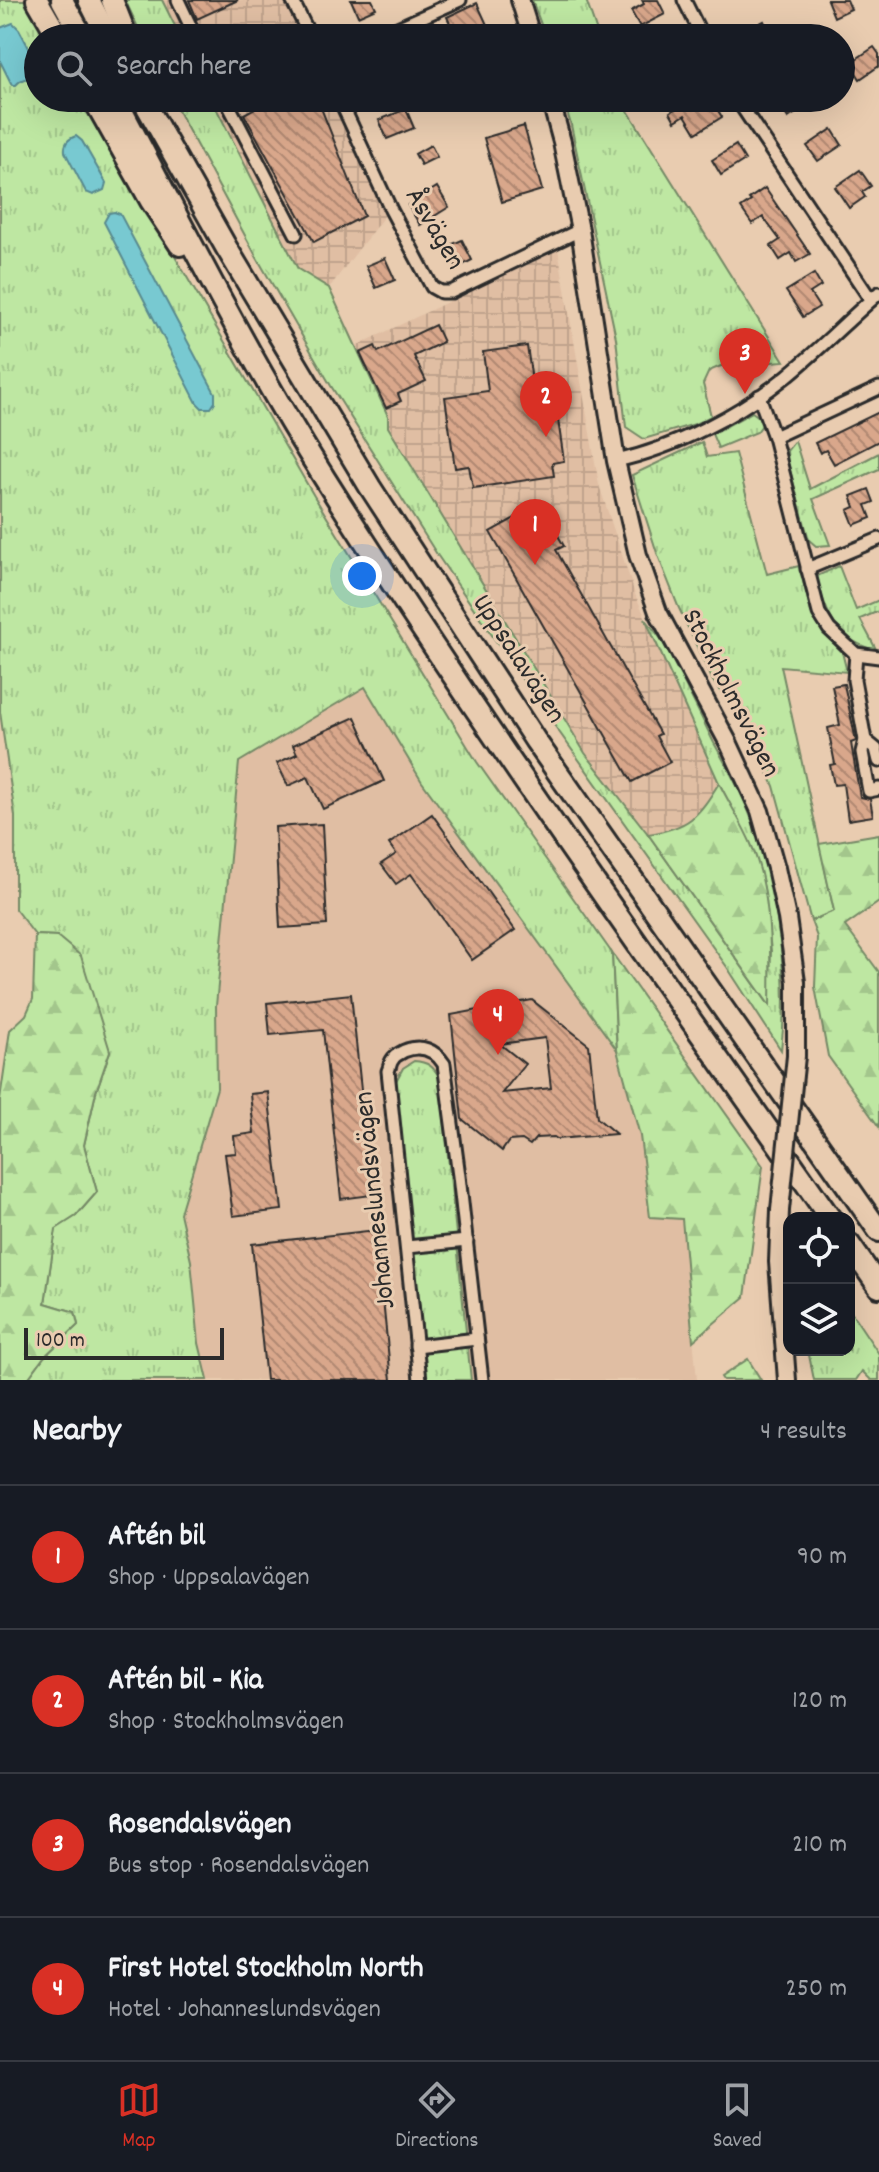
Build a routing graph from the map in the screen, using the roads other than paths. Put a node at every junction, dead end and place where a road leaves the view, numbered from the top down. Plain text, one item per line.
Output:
1 (37, 0) edge
2 (62, 0) edge
3 (89, 0) edge
4 (112, 0) edge
5 (178, 0) edge
6 (292, 0) edge
7 (460, 0) edge
8 (520, 0) edge
9 (684, 0) edge
10 (51, 24) edge
11 (75, 24) edge
12 (101, 24) edge
13 (121, 24) edge
14 (189, 24) edge
15 (304, 24) edge
16 (406, 24) edge
17 (528, 24) edge
18 (696, 24) edge
19 (101, 112) edge
20 (122, 112) edge
21 (150, 112) edge
22 (162, 112) edge
23 (232, 112) edge
24 (346, 112) edge
25 (554, 112) edge
26 (746, 112) edge
27 (580, 230) junction
28 (296, 234) dead end
29 (226, 247) junction
30 (875, 296) edge
31 (260, 370) junction
32 (879, 388) edge
33 (759, 396) junction
34 (774, 437) junction
35 (616, 461) junction
36 (879, 539) edge
37 (807, 569) junction
38 (856, 654) junction
39 (879, 657) edge
40 (865, 740) junction
41 (879, 761) edge
42 (879, 789) edge
43 (826, 1212) edge
44 (879, 1231) edge
45 (467, 1241) junction
46 (407, 1247) junction
47 (855, 1253) edge
48 (879, 1287) edge
49 (782, 1320) junction
50 (783, 1324) edge
51 (477, 1339) junction
52 (416, 1346) junction
53 (791, 1356) edge
54 (420, 1380) edge
55 (482, 1380) edge
56 (787, 1380) edge
57 (797, 1380) edge

1 - 10 highway
2 - 11 highway
3 - 12 highway
4 - 13 highway
5 - 14 street
6 - 15 street
7 - 16 street
8 - 17 main road
9 - 18 street
19 - 31 highway
20 - 31 highway
21 - 29 highway, Uppsalavägen
22 - 29 highway
23 - 28 street
24 - 27 street, Åsvägen
25 - 27 main road, Stockholmsvägen
26 - 30 street
27 - 35 main road, Stockholmsvägen
29 - 44 highway, Uppsalavägen
30 - 33 street
31 - 43 highway
32 - 34 street
33 - 34 street
33 - 35 street
34 - 37 street
35 - 49 main road, Stockholmsvägen, bridge
36 - 37 street
37 - 38 street
38 - 39 street
38 - 40 street
40 - 41 street
40 - 42 street
45 - 46 street
45 - 46 street, Johanneslundsvägen
45 - 51 street, Johanneslundsvägen
46 - 52 street, Johanneslundsvägen
47 - 48 highway
49 - 50 main road, Stockholmsvägen
49 - 56 main road, Stockholmsvägen
51 - 52 street
51 - 55 street, Johanneslundsvägen
52 - 54 street, Johanneslundsvägen
53 - 57 main road, Stockholmsvägen

